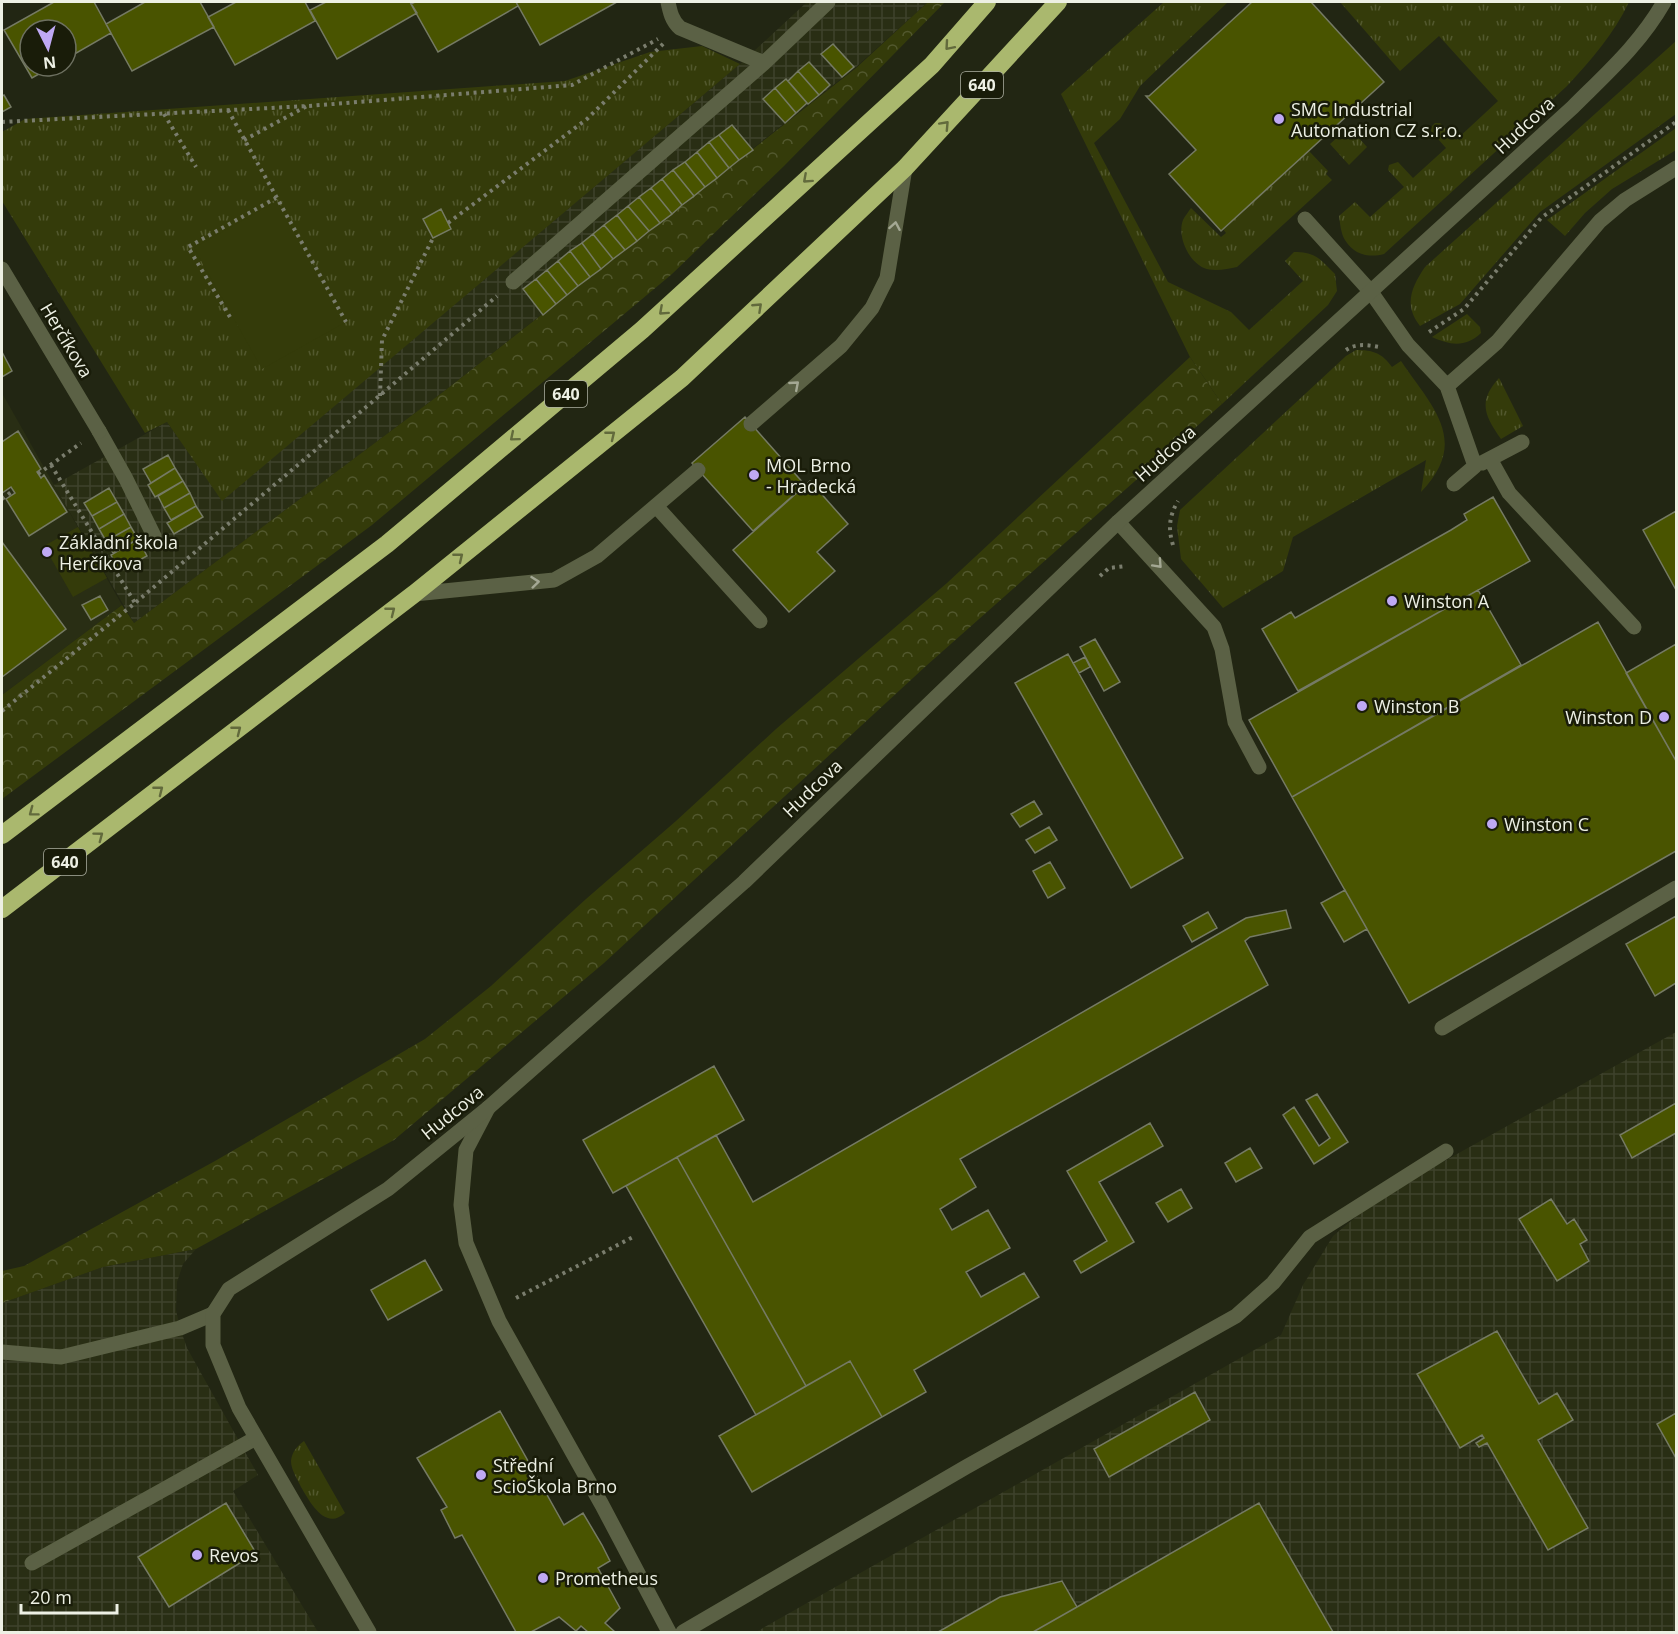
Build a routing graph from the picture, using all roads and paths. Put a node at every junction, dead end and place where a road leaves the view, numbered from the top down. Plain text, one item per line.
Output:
1 (668, 2) edge
2 (828, 2) edge
3 (987, 2) edge
4 (1058, 2) edge
5 (1664, 2) edge
6 (680, 28) junction
7 (764, 63) junction
8 (308, 106) junction
9 (228, 110) junction
10 (164, 114) junction
11 (2, 122) edge
12 (1677, 122) edge
13 (244, 140) junction
14 (196, 167) dead end
15 (905, 168) junction
16 (1677, 168) edge
17 (276, 198) junction
18 (1305, 219) dead end
19 (448, 223) dead end
20 (433, 238) dead end
21 (2, 268) edge
22 (513, 282) joint
23 (1371, 292) junction
24 (230, 317) dead end
25 (346, 322) dead end
26 (1408, 345) junction
27 (1344, 351) dead end
28 (1447, 386) junction
29 (380, 396) junction
30 (751, 424) dead end
31 (99, 430) junction
32 (1522, 442) dead end
33 (1490, 459) junction
34 (51, 465) junction
35 (1476, 466) junction
36 (699, 470) dead end
37 (39, 474) dead end
38 (1454, 484) dead end
39 (14, 490) dead end
40 (1181, 497) dead end
41 (2, 499) edge
42 (656, 506) junction
43 (1118, 522) junction
44 (154, 536) dead end
45 (1160, 566) junction
46 (1092, 582) dead end
47 (414, 594) junction
48 (135, 603) junction
49 (760, 621) dead end
50 (1634, 627) dead end
51 (2, 711) edge
52 (1259, 768) dead end
53 (2, 835) edge
54 (1677, 888) edge
55 (2, 909) edge
56 (1442, 1028) dead end
57 (488, 1108) junction
58 (1446, 1151) dead end
59 (633, 1237) dead end
60 (494, 1309) junction
61 (213, 1314) junction
62 (2, 1352) edge
63 (256, 1438) junction
64 (32, 1563) dead end
65 (369, 1632) edge
66 (669, 1632) edge
67 (683, 1632) edge

1 - 6 street
2 - 7 street
3 -> 53 highway, 640
15 -> 4 highway, 640
5 - 23 street, Hudcova
6 - 7 street
6 - 8 path
6 - 19 path
7 - 22 street
8 - 9 path
8 - 13 path
9 - 10 path
9 - 13 path
10 - 11 path
10 - 14 path
12 - 26 path
13 - 17 path
30 -> 15 street
47 -> 15 highway, 640
16 - 28 street
17 - 24 path
17 - 25 path
18 - 23 street
20 - 29 path
21 - 31 street, Herčíkova
22 - 29 path
23 - 26 street
23 - 43 street, Hudcova
26 - 27 path
26 - 28 street
28 - 35 street
29 - 48 path
31 - 34 path
31 - 44 street, Herčíkova
32 - 33 street
33 - 35 street
33 - 50 street
34 - 37 path
34 - 48 path
35 - 38 street
36 - 42 street
39 - 41 path
40 - 45 path
47 -> 42 street
42 - 49 street
43 -> 45 street
43 - 57 street, Hudcova
45 - 46 path
45 - 52 street
55 -> 47 highway, 640
48 - 51 path
54 - 56 street
57 - 60 street
57 - 61 street, Hudcova
58 - 67 street
59 - 60 path
60 - 66 street
61 - 62 street
61 - 63 street
63 - 64 street
63 - 65 street

